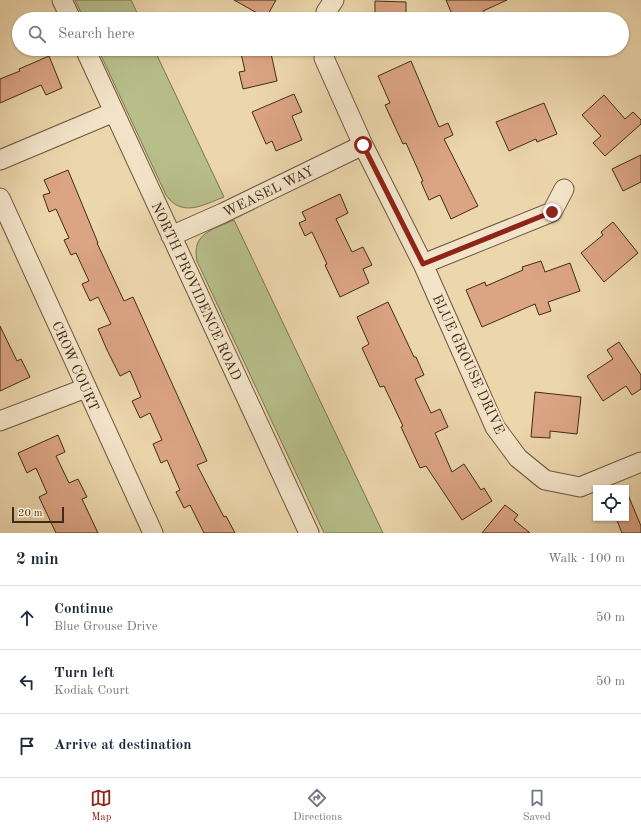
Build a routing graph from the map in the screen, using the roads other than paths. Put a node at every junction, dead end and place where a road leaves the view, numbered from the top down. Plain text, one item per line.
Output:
1 (62, 0) edge
2 (334, 0) edge
3 (68, 12) edge
4 (326, 12) edge
5 (88, 56) edge
6 (324, 56) edge
7 (114, 112) junction
8 (363, 145) junction
9 (0, 160) edge
10 (564, 189) dead end
11 (0, 198) edge
12 (171, 236) junction
13 (423, 264) junction
14 (86, 388) junction
15 (0, 422) edge
16 (641, 462) edge
17 (153, 533) edge
18 (309, 533) edge

1 - 3 street
2 - 4 street
5 - 7 street, NORTH PROVIDENCE ROAD
6 - 8 street, BLUE GROUSE DRIVE
7 - 9 street
7 - 12 street, NORTH PROVIDENCE ROAD
8 - 12 street, WEASEL WAY
8 - 13 street, BLUE GROUSE DRIVE
10 - 13 street
11 - 14 street, CROW COURT
12 - 18 street, NORTH PROVIDENCE ROAD
13 - 16 street, BLUE GROUSE DRIVE
14 - 15 street
14 - 17 street, CROW COURT

